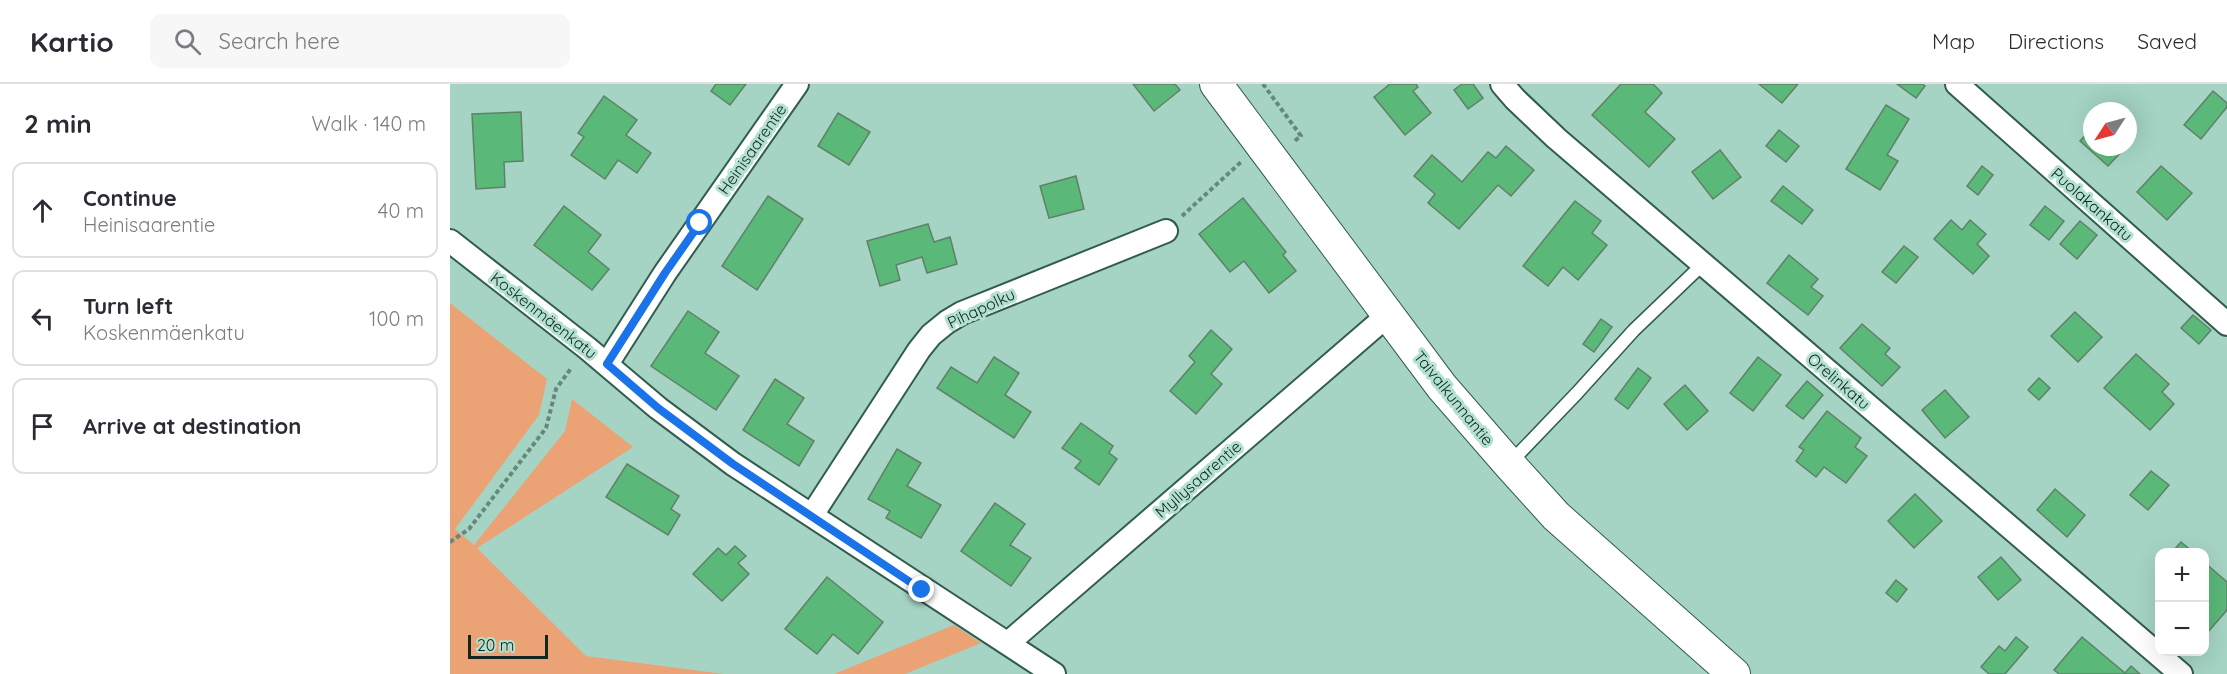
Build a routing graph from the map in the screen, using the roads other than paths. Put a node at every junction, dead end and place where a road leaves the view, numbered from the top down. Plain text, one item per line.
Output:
1 (797, 84) edge
2 (1216, 84) edge
3 (1502, 84) edge
4 (1957, 84) edge
5 (1166, 231) road end
6 (450, 241) edge
7 (1703, 264) junction
8 (1388, 315) junction
9 (2227, 324) edge
10 (607, 364) junction
11 (1509, 464) junction
12 (812, 515) junction
13 (1008, 643) junction
14 (1054, 674) edge
15 (1734, 674) edge
16 (2181, 674) edge

1 - 10 street, Heinisaarentie
2 - 8 street, Taivalkunnantie
3 - 7 street, Orelinkatu
4 - 9 street, Puolakankatu
5 - 12 street, Pihapolku
6 - 10 street, Koskenmäenkatu
7 - 11 lane
7 - 16 street, Orelinkatu
8 - 11 street, Taivalkunnantie
8 - 13 street, Myllysaarentie
10 - 12 street, Koskenmäenkatu
11 - 15 street, Taivalkunnantie
12 - 13 street, Koskenmäenkatu
13 - 14 street, Koskenmäenkatu

